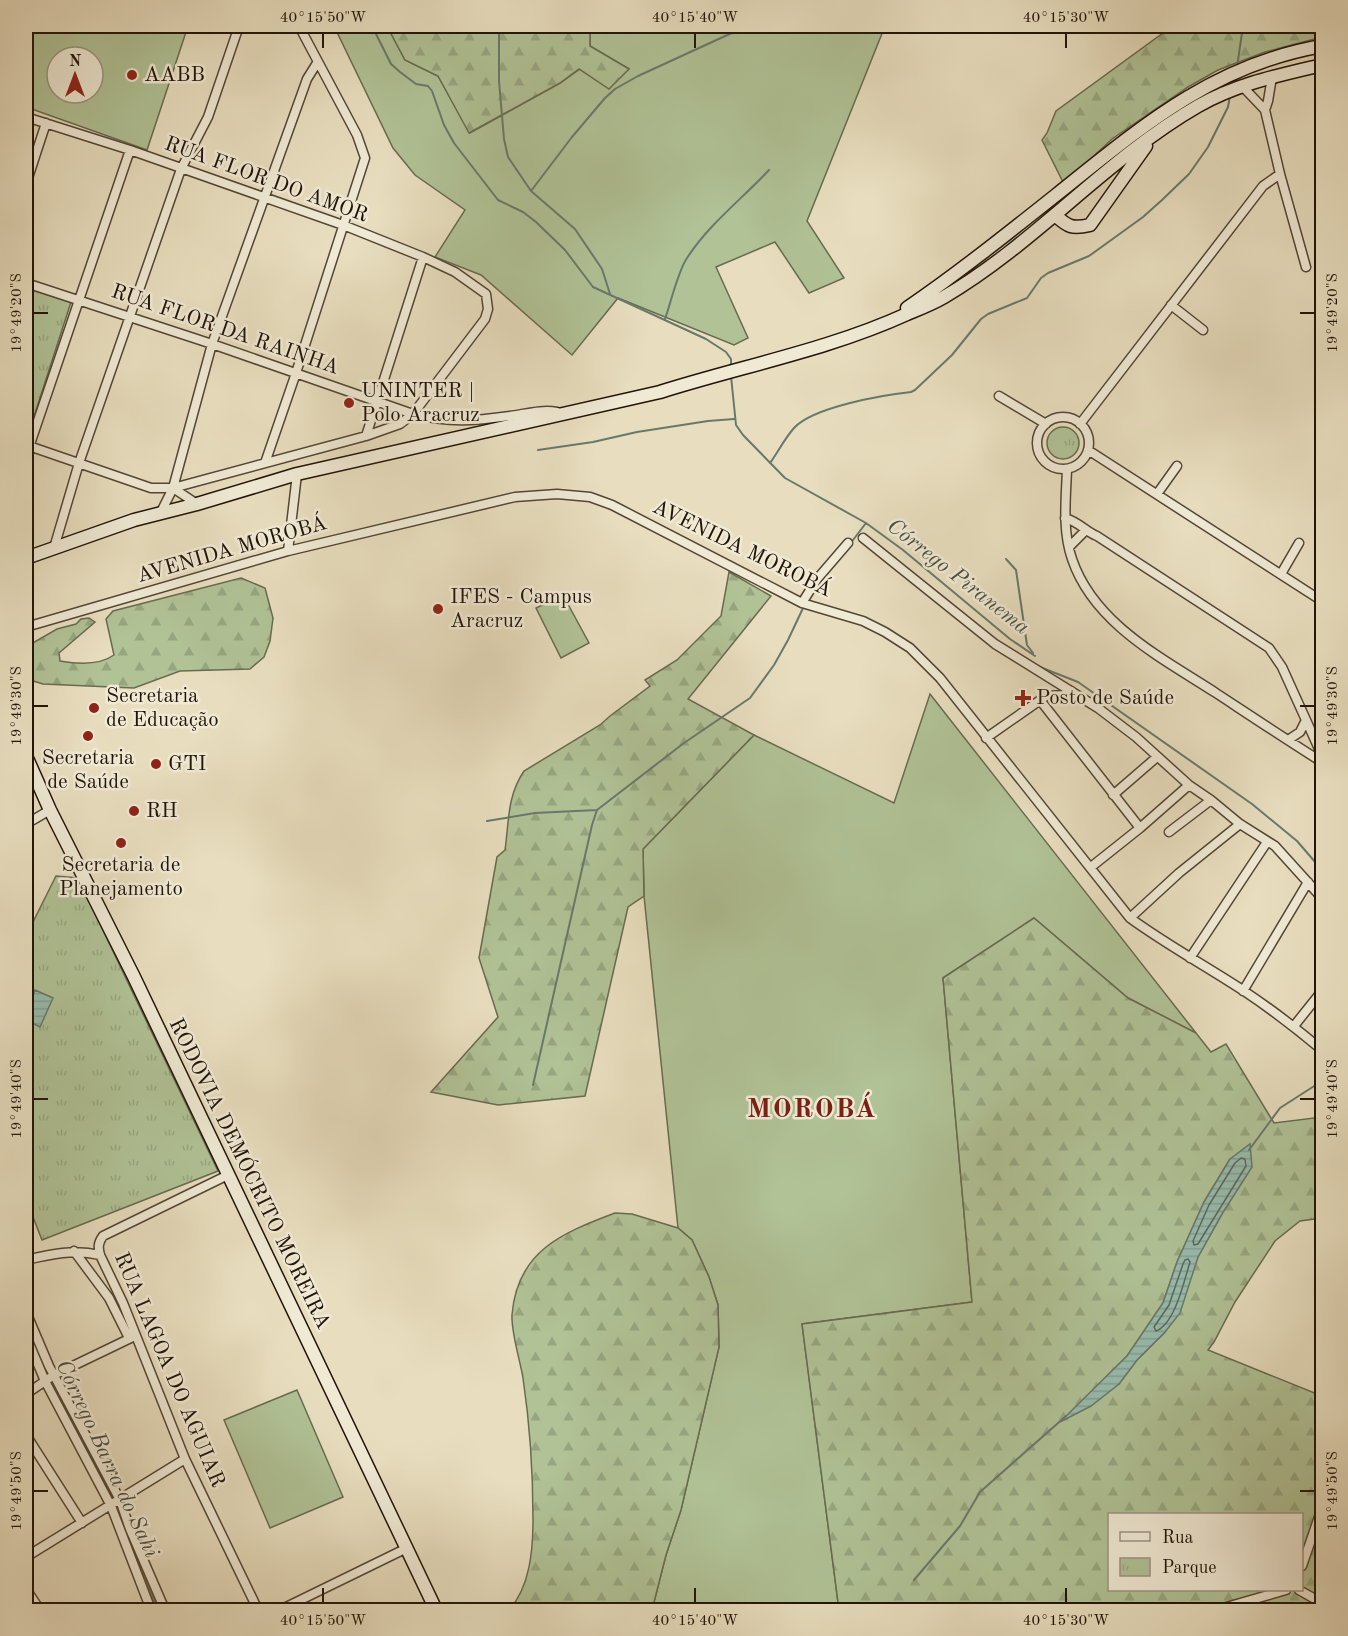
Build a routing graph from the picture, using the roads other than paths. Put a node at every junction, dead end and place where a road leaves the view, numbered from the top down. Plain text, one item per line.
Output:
1 (239, 26) edge
2 (299, 26) edge
3 (1323, 46) edge
4 (317, 63) junction
5 (1323, 65) edge
6 (1272, 77) junction
7 (1242, 86) junction
8 (1265, 110) junction
9 (26, 117) edge
10 (46, 123) junction
11 (1154, 134) junction
12 (130, 150) junction
13 (1093, 166) junction
14 (181, 169) junction
15 (1280, 174) junction
16 (26, 184) edge
17 (264, 196) junction
18 (1054, 216) junction
19 (343, 225) junction
20 (423, 257) junction
21 (1306, 267) dead end
22 (26, 283) edge
23 (80, 300) junction
24 (1171, 304) junction
25 (131, 317) junction
26 (879, 327) junction
27 (1203, 330) dead end
28 (212, 344) junction
29 (296, 373) junction
30 (999, 396) dead end
31 (378, 402) junction
32 (413, 414) junction
33 (562, 414) junction
34 (1046, 424) junction
35 (1080, 424) junction
36 (366, 436) junction
37 (27, 446) edge
38 (1088, 450) junction
39 (26, 456) edge
40 (79, 463) junction
41 (265, 463) junction
42 (1177, 466) dead end
43 (1067, 469) junction
44 (297, 474) junction
45 (173, 488) junction
46 (1157, 494) junction
47 (196, 504) junction
48 (161, 512) junction
49 (1065, 518) junction
50 (1085, 531) junction
51 (863, 538) dead end
52 (848, 543) dead end
53 (1299, 543) dead end
54 (1069, 547) junction
55 (54, 548) junction
56 (288, 550) junction
57 (26, 558) edge
58 (1281, 574) junction
59 (1323, 600) edge
60 (802, 603) junction
61 (26, 627) edge
62 (1071, 691) junction
63 (1040, 700) junction
64 (1306, 720) junction
65 (986, 738) junction
66 (1288, 740) junction
67 (26, 756) edge
68 (1157, 757) junction
69 (1321, 761) edge
70 (1189, 785) junction
71 (1113, 795) junction
72 (1211, 800) junction
73 (50, 810) junction
74 (26, 824) edge
75 (1240, 824) junction
76 (1140, 828) junction
77 (1169, 832) dead end
78 (1267, 842) junction
79 (1091, 867) junction
80 (1308, 882) junction
81 (1323, 898) edge
82 (1130, 918) junction
83 (1190, 958) junction
84 (1244, 991) junction
85 (1323, 991) edge
86 (1294, 1026) junction
87 (1323, 1050) edge
88 (228, 1175) junction
89 (74, 1251) junction
90 (100, 1256) junction
91 (26, 1260) edge
92 (26, 1312) edge
93 (26, 1336) edge
94 (132, 1337) junction
95 (54, 1375) junction
96 (45, 1381) junction
97 (26, 1394) edge
98 (26, 1435) edge
99 (185, 1459) junction
100 (120, 1500) junction
101 (111, 1506) junction
102 (1323, 1508) edge
103 (82, 1523) junction
104 (405, 1549) junction
105 (26, 1557) edge
106 (1303, 1563) edge
107 (26, 1589) edge
108 (1283, 1591) edge
109 (1301, 1591) edge
110 (1323, 1603) edge
111 (40, 1611) edge
112 (151, 1611) edge
113 (165, 1611) edge
114 (258, 1611) edge
115 (280, 1611) edge
116 (436, 1611) edge
117 (1216, 1611) edge

1 - 14 street
2 - 4 street
3 - 13 main road
4 - 17 street
4 - 19 street
5 - 6 main road
6 - 7 main road
6 - 8 street
7 - 8 street
7 - 11 main road
8 - 15 street
9 - 10 street, RUA FLOR DO AMOR
10 - 12 street, RUA FLOR DO AMOR
10 - 16 street
11 - 18 main road
11 - 18 main road
12 - 14 street, RUA FLOR DO AMOR
12 - 23 street
13 - 18 main road
13 - 26 main road
14 - 17 street, RUA FLOR DO AMOR
14 - 25 street
15 - 21 street
15 - 24 street
17 - 19 street, RUA FLOR DO AMOR
17 - 28 street
18 - 26 main road
19 - 20 street, RUA FLOR DO AMOR
19 - 29 street
20 - 31 street
20 - 32 street, RUA FLOR DO AMOR
22 - 23 street, RUA FLOR DA RAINHA
23 - 25 street, RUA FLOR DA RAINHA
23 - 37 street
24 - 27 street
24 - 35 street
25 - 28 street, RUA FLOR DA RAINHA
25 - 40 street
26 - 33 main road
28 - 29 street, RUA FLOR DA RAINHA
28 - 45 street
29 - 31 street, RUA FLOR DA RAINHA
29 - 41 street
30 - 34 street
31 - 32 street, RUA FLOR DA RAINHA
31 - 36 street
32 - 33 street, RUA FLOR DA RAINHA
32 - 36 street
33 - 44 main road
34 - 35 street
34 - 43 street
35 - 38 street
36 - 41 street
37 - 39 street
37 - 40 street
38 - 43 street
38 - 46 street
40 - 45 street
40 - 55 street
41 - 45 street
42 - 46 street
43 - 49 street
44 - 47 main road
44 - 56 street
45 - 47 street
45 - 48 street
46 - 58 street
47 - 48 main road
48 - 55 main road
49 - 50 street
49 - 54 street
50 - 54 street
50 - 64 street
51 - 62 street
52 - 60 street
53 - 58 street
54 - 66 street
55 - 57 main road
56 - 60 street, AVENIDA MOROBÁ
56 - 61 street, AVENIDA MOROBÁ
58 - 59 street
60 - 65 street, AVENIDA MOROBÁ
62 - 63 street
62 - 68 street
63 - 65 street
63 - 71 street
64 - 66 street
64 - 69 street
65 - 79 street, AVENIDA MOROBÁ
66 - 69 street
67 - 73 main road, RODOVIA DEMÓCRITO MOREIRA
68 - 70 street
68 - 71 street
70 - 72 street
70 - 76 street
71 - 76 street
72 - 75 street
72 - 77 street
73 - 74 street
73 - 88 main road, RODOVIA DEMÓCRITO MOREIRA
75 - 78 street
75 - 82 street
76 - 79 street
78 - 80 street
78 - 83 street
79 - 82 street, AVENIDA MOROBÁ
80 - 81 street
80 - 84 street
82 - 83 street, AVENIDA MOROBÁ
83 - 84 street, AVENIDA MOROBÁ
84 - 86 street, AVENIDA MOROBÁ
85 - 86 street
86 - 87 street, AVENIDA MOROBÁ
88 - 90 street, RUA LAGOA DO AGUIAR
88 - 104 main road, RODOVIA DEMÓCRITO MOREIRA
89 - 90 street
89 - 91 street
89 - 94 street
90 - 94 street, RUA LAGOA DO AGUIAR
92 - 95 street
93 - 96 street
94 - 95 street
94 - 99 street, RUA LAGOA DO AGUIAR
95 - 96 street
95 - 100 street
96 - 97 street
96 - 101 street
98 - 103 street
99 - 100 street
99 - 114 street, RUA LAGOA DO AGUIAR
100 - 101 street
100 - 113 street
101 - 103 street
101 - 112 street
102 - 106 street
103 - 105 street
104 - 115 street
104 - 116 main road, RODOVIA DEMÓCRITO MOREIRA
107 - 111 street
108 - 117 street
109 - 110 street

